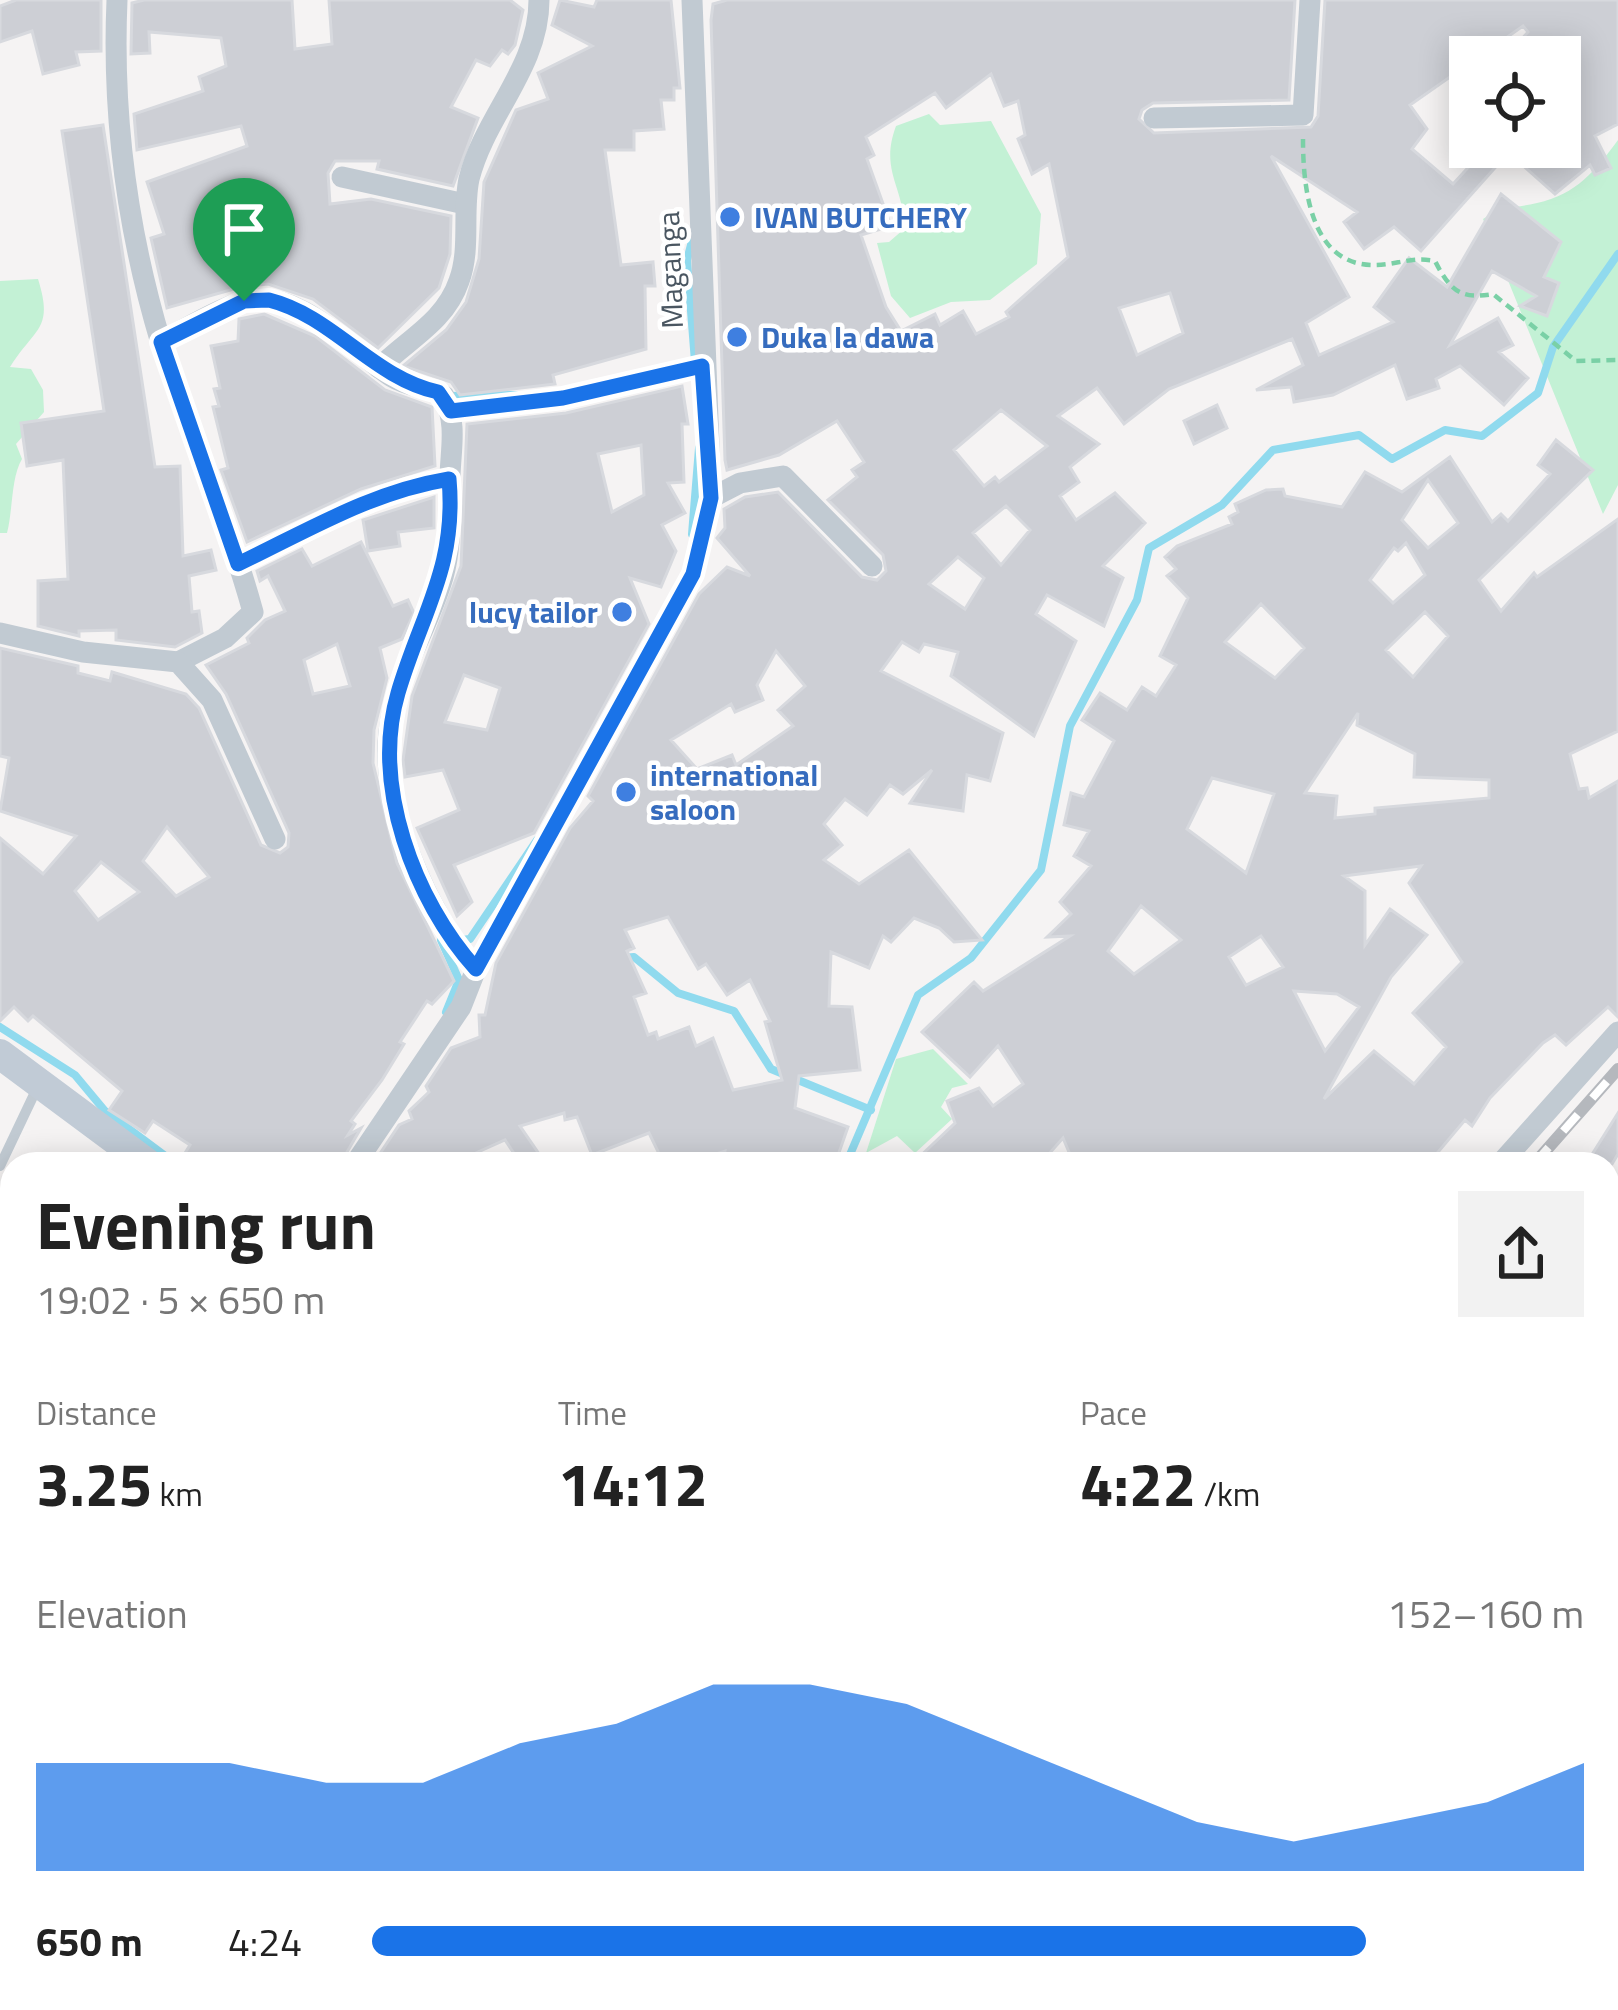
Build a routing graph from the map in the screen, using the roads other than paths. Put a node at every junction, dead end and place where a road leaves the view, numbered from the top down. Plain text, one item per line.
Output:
1 (117, 0) edge
2 (539, 0) edge
3 (692, 0) edge
4 (1310, 0) edge
5 (1154, 118) dead end
6 (342, 177) dead end
7 (465, 204) junction
8 (161, 342) junction
9 (702, 366) junction
10 (379, 368) junction
11 (451, 411) junction
12 (449, 479) junction
13 (711, 498) junction
14 (238, 564) junction
15 (872, 566) dead end
16 (0, 633) edge
17 (178, 662) junction
18 (275, 839) dead end
19 (476, 969) junction
20 (1618, 1032) edge
21 (0, 1054) edge
22 (40, 1082) junction
23 (7, 1152) edge
24 (132, 1152) edge
25 (363, 1152) edge
26 (1511, 1152) edge

1 - 8 street
2 - 7 street
3 - 9 street, Maganga
4 - 5 street
6 - 7 street
7 - 10 street
8 - 10 street
8 - 14 street
9 - 11 street
9 - 13 street, Maganga
10 - 11 street
11 - 12 street
12 - 14 street
12 - 19 street
13 - 15 street
13 - 19 street, Maganga
14 - 17 street
16 - 17 street
17 - 18 street
19 - 25 street, Maganga
20 - 26 street
21 - 22 street
22 - 23 lane
22 - 24 street

